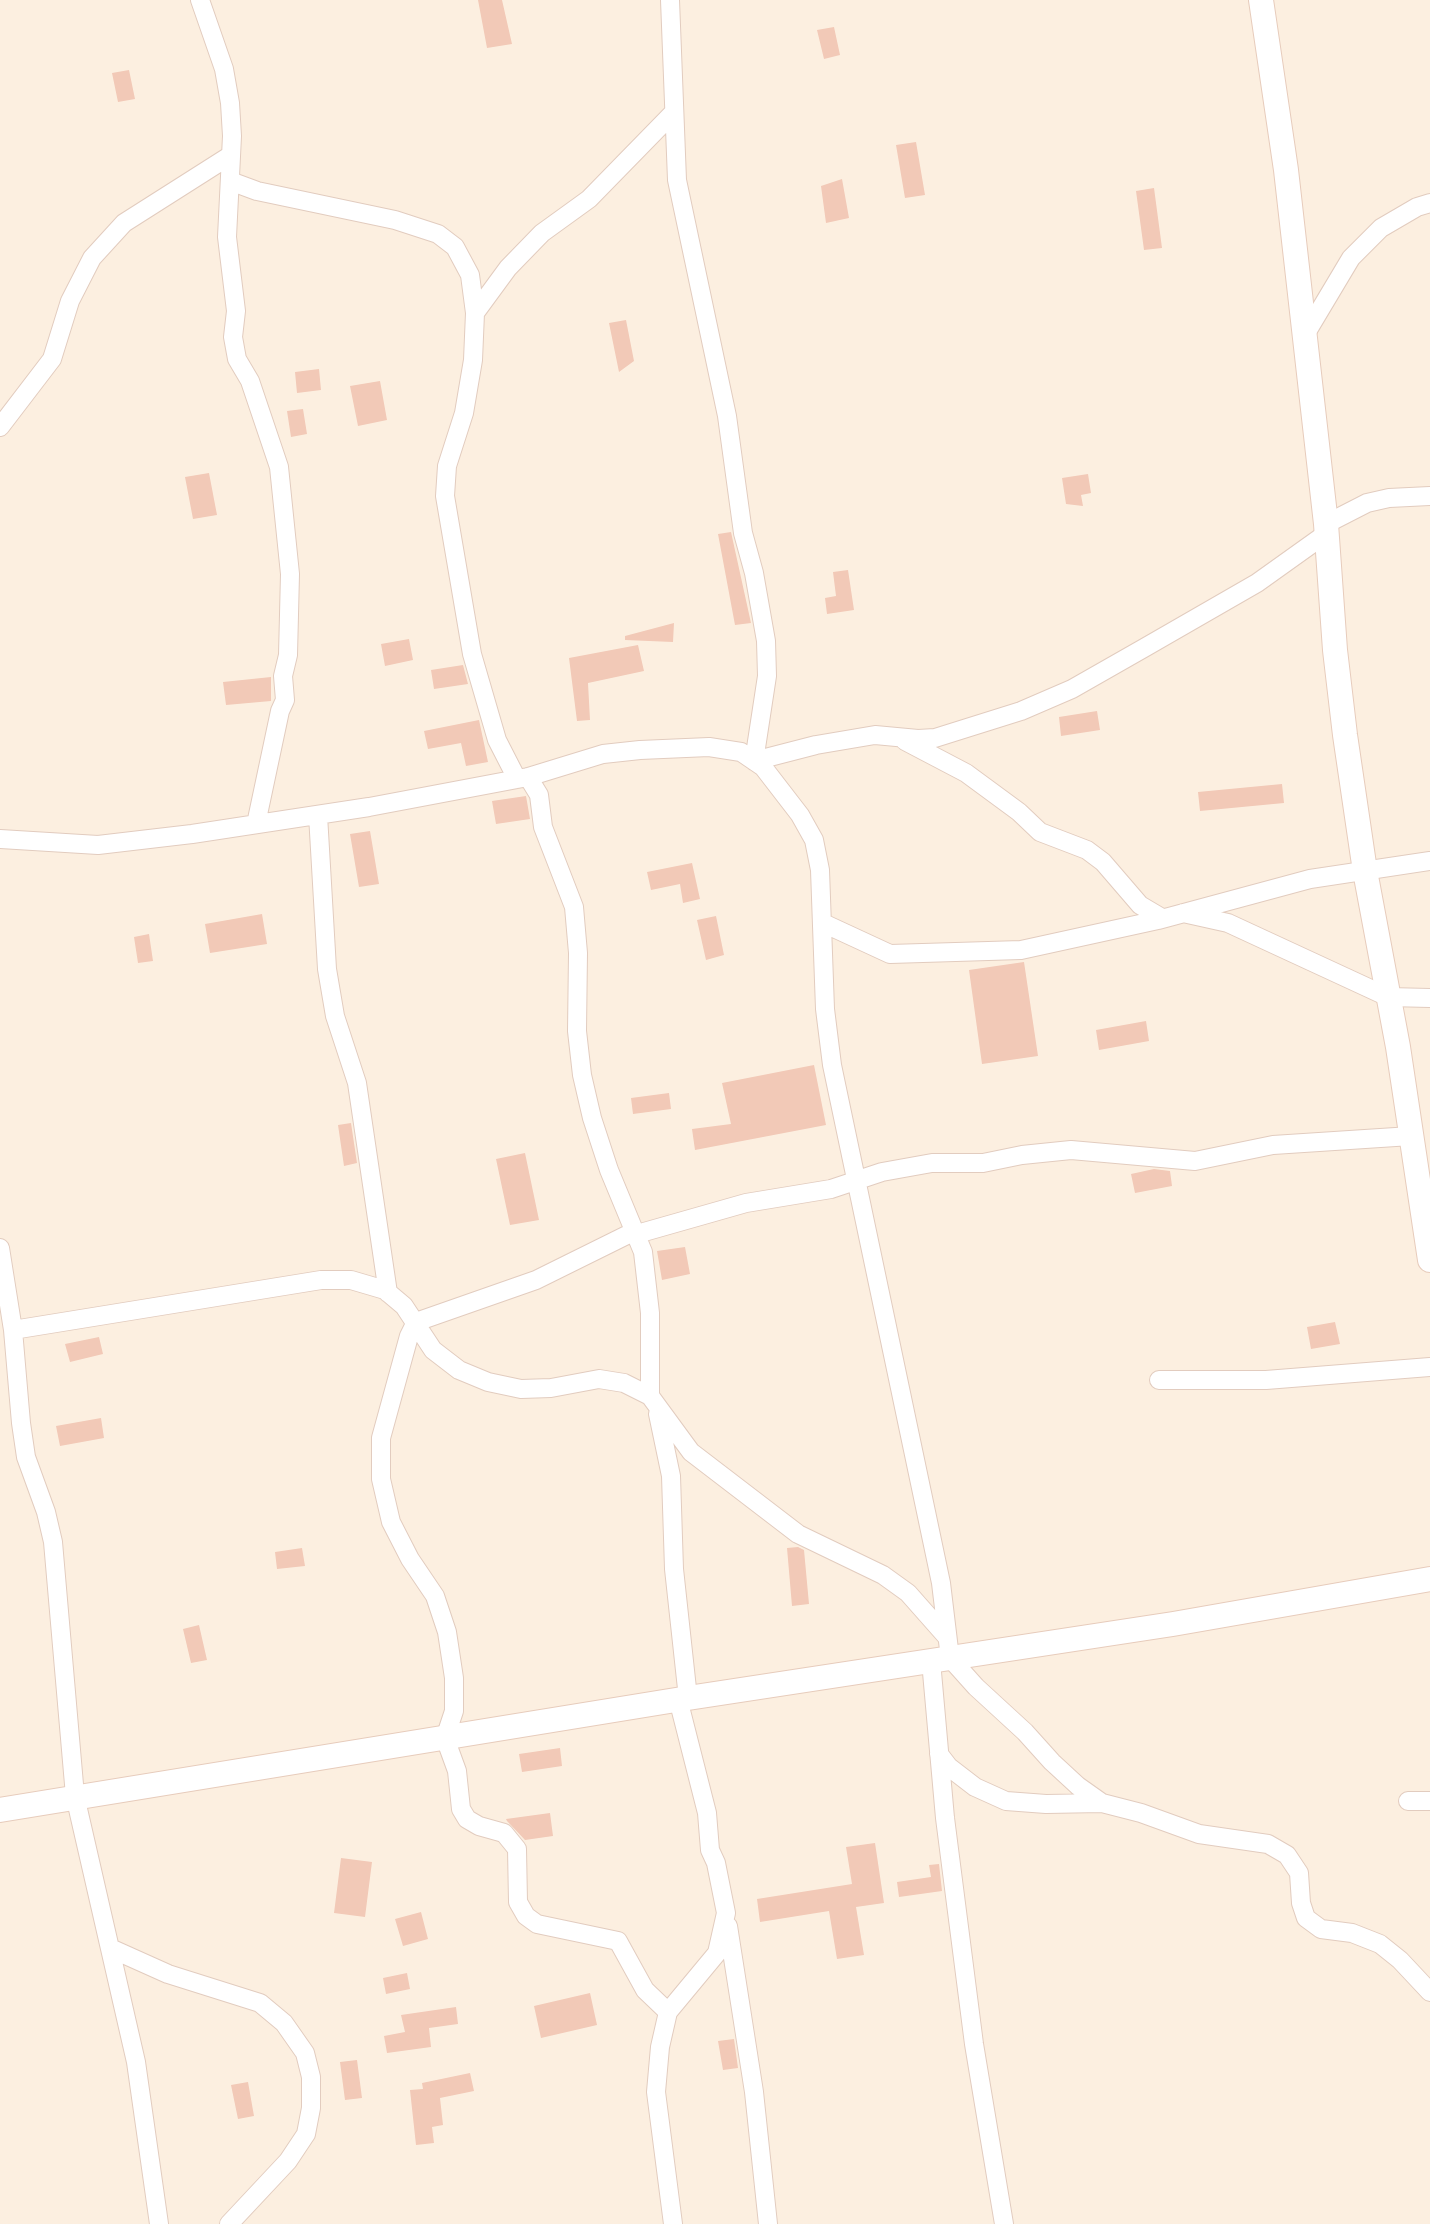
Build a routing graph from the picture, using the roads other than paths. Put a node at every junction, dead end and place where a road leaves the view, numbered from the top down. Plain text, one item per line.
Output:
1 (200, 0) edge
2 (670, 0) edge
3 (1262, 0) edge
4 (674, 112) junction
5 (231, 155) junction
6 (230, 181) junction
7 (1430, 203) edge
8 (475, 313) junction
9 (1305, 335) junction
10 (0, 427) edge
11 (1430, 496) edge
12 (1326, 529) junction
13 (894, 736) junction
14 (754, 761) junction
15 (523, 778) junction
16 (318, 815) junction
17 (256, 824) junction
18 (0, 839) edge
19 (1430, 861) edge
20 (1365, 871) junction
21 (1171, 915) junction
22 (823, 923) junction
23 (1388, 997) junction
24 (1430, 998) edge
25 (1411, 1136) junction
26 (856, 1179) junction
27 (636, 1232) junction
28 (0, 1248) edge
29 (1430, 1260) edge
30 (388, 1293) junction
31 (0, 1310) edge
32 (416, 1322) junction
33 (13, 1330) junction
34 (1430, 1367) edge
35 (1159, 1380) dead end
36 (652, 1400) junction
37 (1430, 1579) edge
38 (943, 1652) junction
39 (683, 1698) junction
40 (445, 1738) junction
41 (939, 1754) junction
42 (75, 1796) junction
43 (1408, 1801) dead end
44 (1430, 1801) edge
45 (1102, 1803) junction
46 (0, 1810) edge
47 (726, 1913) junction
48 (110, 1948) junction
49 (1430, 1992) edge
50 (668, 2012) junction
51 (159, 2224) edge
52 (229, 2224) edge
53 (673, 2224) edge
54 (768, 2224) edge
55 (1004, 2224) edge

1 - 5 street
2 - 4 street
3 - 9 street
4 - 8 street
4 - 14 street
5 - 6 street
5 - 10 street
6 - 8 street
6 - 17 street
7 - 9 street
8 - 15 street
9 - 12 street
11 - 12 street
12 - 13 street
12 - 20 street
13 - 14 street
13 - 21 street
14 - 15 street
14 - 22 street
15 - 16 street
15 - 27 street
16 - 17 street
16 - 30 street
17 - 18 street
19 - 20 street
20 - 21 street
20 - 23 street
21 - 22 street
21 - 23 street
22 - 26 street
23 - 24 street
23 - 25 street
25 - 26 street
25 - 29 street
26 - 27 street
26 - 38 street
27 - 32 street
27 - 36 street
28 - 33 street
30 - 32 street
30 - 33 street
31 - 33 street
32 - 36 street
32 - 40 street
33 - 42 street
34 - 35 street
36 - 38 street
36 - 39 street
37 - 38 street
38 - 39 street
38 - 41 street
38 - 45 street
39 - 40 street
39 - 47 street
40 - 42 street
40 - 50 street
41 - 45 street
41 - 55 street
42 - 46 street
42 - 48 street
43 - 44 street
45 - 49 street
47 - 50 street
47 - 54 street
48 - 51 street
48 - 52 street
50 - 53 street

